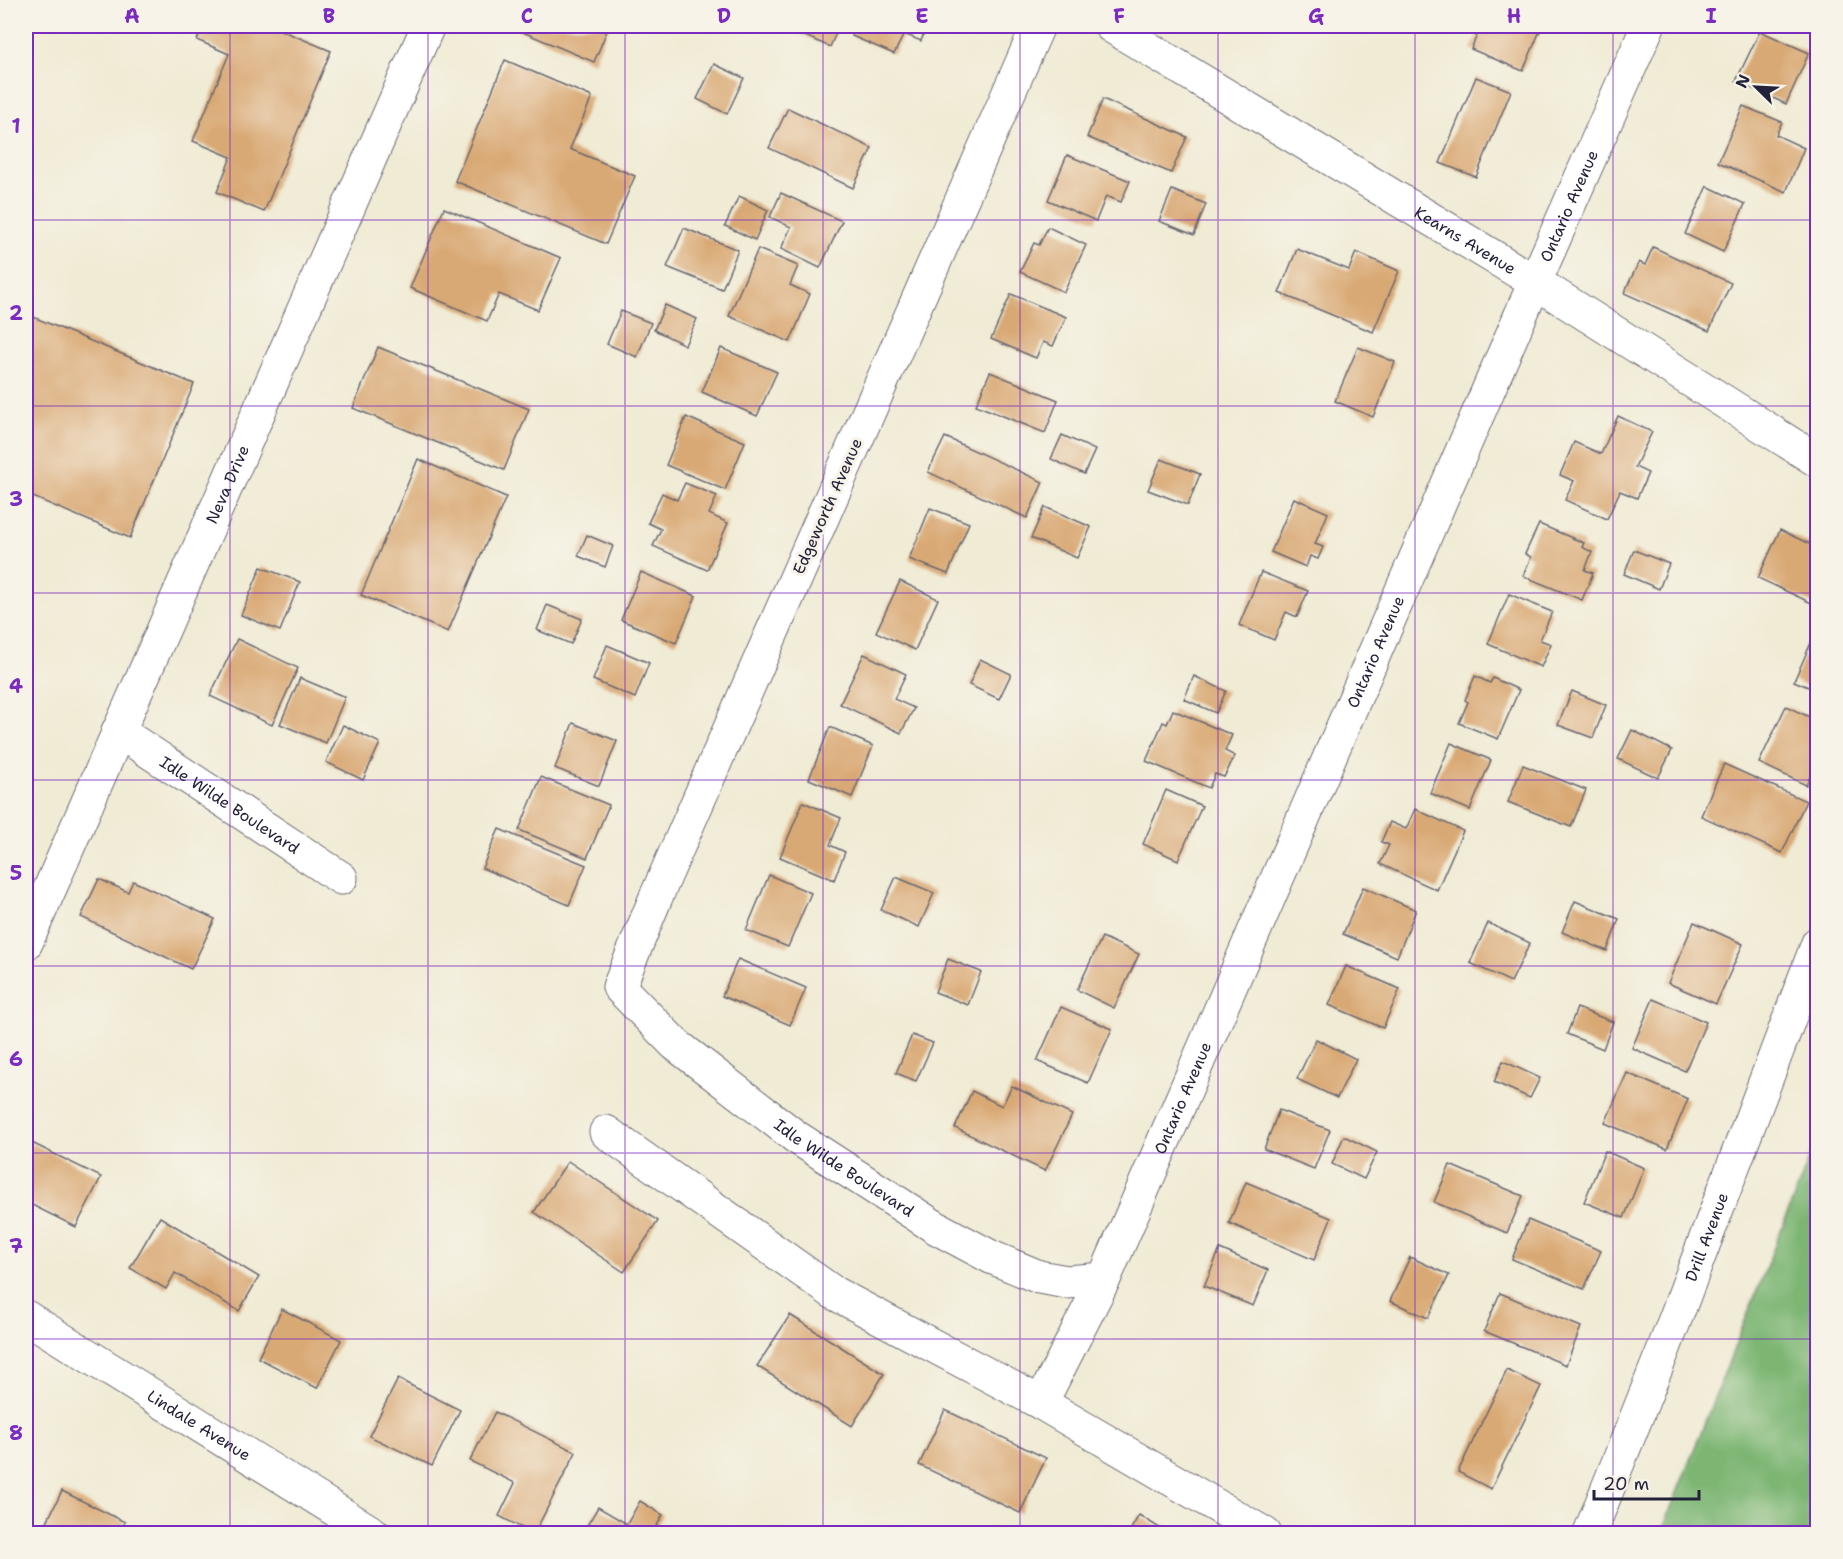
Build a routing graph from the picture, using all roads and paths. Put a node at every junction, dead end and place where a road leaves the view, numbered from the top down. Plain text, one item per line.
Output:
1 (428, 26) edge
2 (1038, 26) edge
3 (1111, 26) edge
4 (1648, 26) edge
5 (1535, 282) junction
6 (1818, 460) edge
7 (118, 731) junction
8 (341, 878) dead end
9 (26, 943) edge
10 (1818, 943) edge
11 (619, 987) joint
12 (606, 1132) dead end
13 (1104, 1279) junction
14 (26, 1317) edge
15 (1041, 1403) junction
16 (1591, 1530) dead end
17 (374, 1533) edge
18 (1266, 1533) edge

1 - 7 street, Neva Drive
2 - 11 street, Edgeworth Avenue
3 - 5 street, Kearns Avenue
4 - 5 street, Ontario Avenue
5 - 6 street, Kearns Avenue
5 - 13 street, Ontario Avenue
7 - 8 street, Idle Wilde Boulevard
7 - 9 street, Neva Drive
10 - 16 street, Drill Avenue
11 - 13 street, Idle Wilde Boulevard
12 - 15 street
13 - 15 street, Ontario Avenue
14 - 17 street, Lindale Avenue
15 - 18 street

